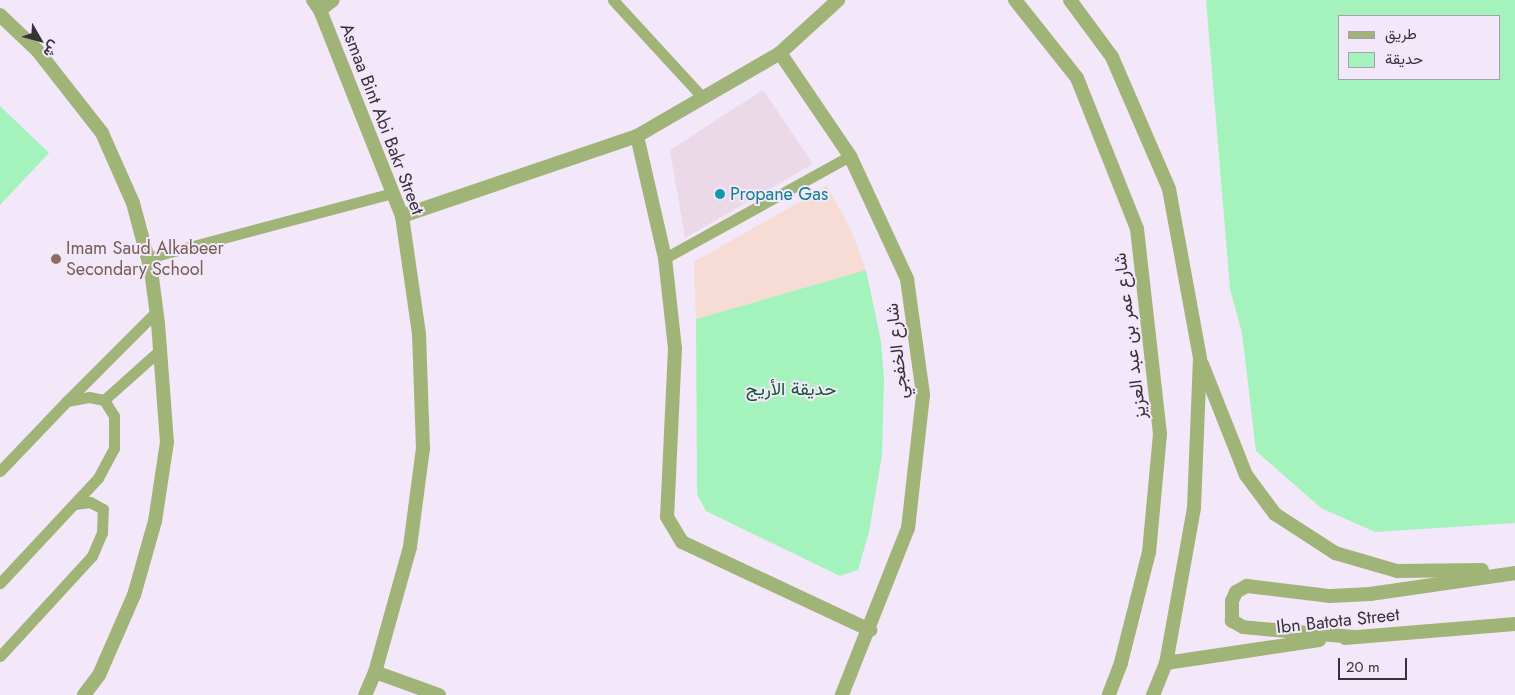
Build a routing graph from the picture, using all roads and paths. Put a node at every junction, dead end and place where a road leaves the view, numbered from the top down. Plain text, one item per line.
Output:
1 (333, 0) edge
2 (613, 0) edge
3 (838, 0) edge
4 (1015, 0) edge
5 (1070, 0) edge
6 (316, 5) edge
7 (0, 15) edge
8 (780, 53) junction
9 (703, 98) junction
10 (637, 136) junction
11 (850, 156) junction
12 (393, 192) junction
13 (402, 216) junction
14 (148, 258) junction
15 (665, 258) junction
16 (157, 311) junction
17 (161, 349) junction
18 (1200, 358) junction
19 (104, 400) junction
20 (67, 401) junction
21 (0, 471) edge
22 (75, 504) junction
23 (1515, 571) edge
24 (0, 583) edge
25 (1515, 624) edge
26 (870, 630) junction
27 (1354, 637) junction
28 (0, 656) edge
29 (1166, 664) junction
30 (376, 672) junction
31 (84, 695) edge
32 (365, 695) edge
33 (439, 695) edge
34 (842, 695) edge
35 (1108, 695) edge
36 (1153, 695) edge

1 - 6 street
2 - 9 lane
3 - 8 street
4 - 35 street, شارع عمر بن عبد العزيز
5 - 18 street
6 - 12 street, Asmaa Bint Abi Bakr Street
7 - 14 street
8 - 9 street
8 - 11 street, شارع الخفجي
9 - 10 street
10 - 13 street
10 - 15 street
11 - 15 lane
11 - 26 street, شارع الخفجي
12 - 13 street, Asmaa Bint Abi Bakr Street
12 - 14 lane
13 - 30 street, Asmaa Bint Abi Bakr Street
14 - 16 street
15 - 26 street
16 - 17 street
16 - 20 lane
17 - 19 lane
17 - 31 street
18 - 23 street
18 - 29 street
19 - 20 lane
19 - 22 lane
20 - 21 lane
22 - 24 lane
22 - 28 lane
23 - 27 street
25 - 27 street, Ibn Batota Street
26 - 34 street, شارع الخفجي
27 - 29 street, Ibn Batota Street
29 - 36 street
30 - 32 street, Asmaa Bint Abi Bakr Street
30 - 33 street

